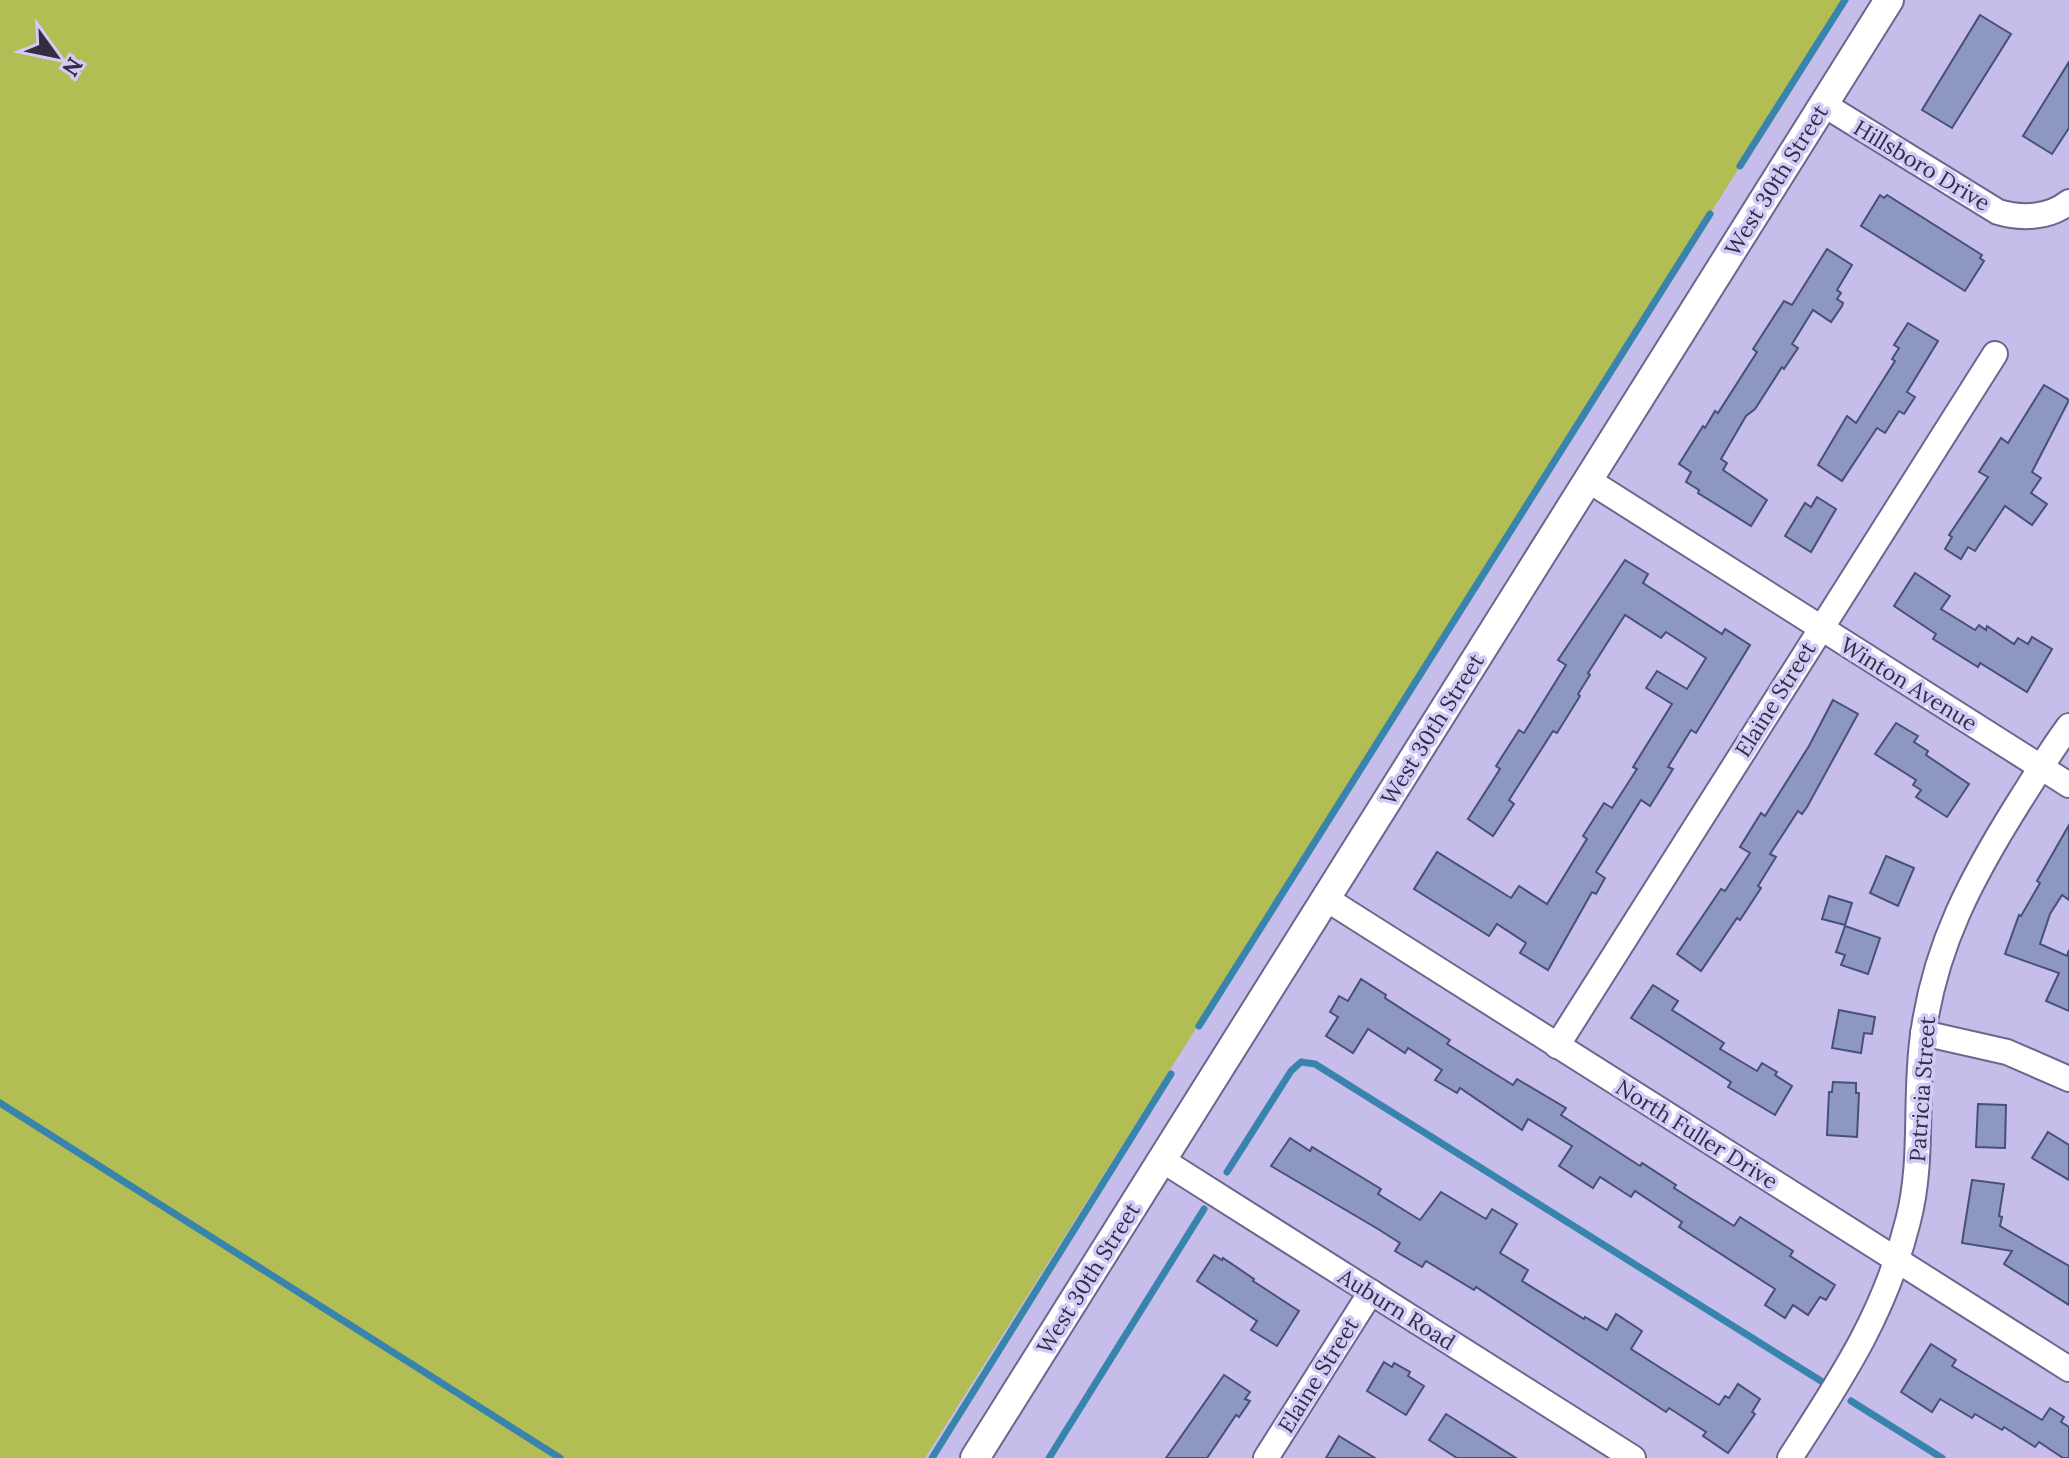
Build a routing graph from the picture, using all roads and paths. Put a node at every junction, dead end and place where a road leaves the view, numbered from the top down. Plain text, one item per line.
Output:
1 (1889, 0) edge
2 (1823, 104) junction
3 (2069, 202) edge
4 (1995, 354) dead end
5 (1588, 480) junction
6 (1820, 628) junction
7 (2069, 726) edge
8 (2041, 767) junction
9 (2069, 785) edge
10 (1325, 898) junction
11 (1923, 1033) junction
12 (1557, 1046) junction
13 (2069, 1079) edge
14 (1162, 1160) junction
15 (1897, 1262) junction
16 (1371, 1292) junction
17 (2069, 1369) edge
18 (975, 1458) edge
19 (1266, 1458) edge
20 (1633, 1458) edge
21 (1790, 1458) edge

1 - 2 street, West 30th Street
2 - 3 street, Hillsboro Drive
2 - 5 street, West 30th Street
4 - 6 street, Elaine Street
5 - 6 street, Winton Avenue
5 - 10 street, West 30th Street
6 - 8 street, Winton Avenue
6 - 12 street, Elaine Street
7 - 8 street, Patricia Street
8 - 9 street, Winton Avenue
8 - 11 street, Patricia Street
10 - 12 street, North Fuller Drive
10 - 14 street, West 30th Street
11 - 13 street
11 - 15 street, Patricia Street
12 - 15 street, North Fuller Drive
14 - 16 street, Auburn Road
14 - 18 street, West 30th Street
15 - 17 street, North Fuller Drive
15 - 21 street, Patricia Street
16 - 19 street, Elaine Street
16 - 20 street, Auburn Road

